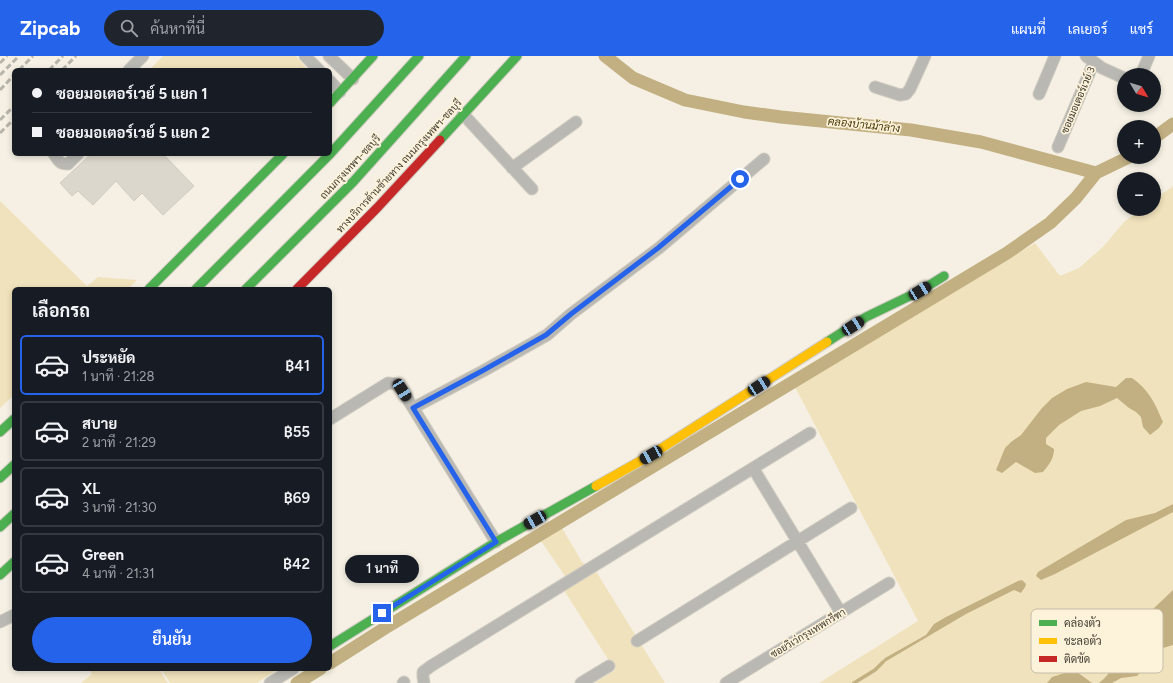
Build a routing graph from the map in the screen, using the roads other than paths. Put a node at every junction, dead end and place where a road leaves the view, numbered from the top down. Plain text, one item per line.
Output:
1 (143, 56) edge
2 (305, 56) edge
3 (329, 56) edge
4 (373, 56) edge
5 (419, 56) edge
6 (466, 56) edge
7 (516, 56) edge
8 (925, 56) edge
9 (1055, 56) edge
10 (1149, 56) edge
11 (1090, 59) edge
12 (131, 68) edge
13 (317, 68) edge
14 (1145, 68) edge
15 (1117, 75) edge
16 (353, 79) junction
17 (332, 83) edge
18 (875, 87) dead end
19 (340, 92) junction
20 (1039, 94) dead end
21 (332, 101) edge
22 (463, 114) junction
23 (576, 122) dead end
24 (1058, 147) dead end
25 (332, 152) edge
26 (55, 156) edge
27 (76, 156) edge
28 (281, 156) edge
29 (328, 156) edge
30 (764, 159) dead end
31 (512, 168) junction
32 (532, 189) dead end
33 (944, 276) dead end
34 (151, 287) edge
35 (198, 287) edge
36 (248, 287) edge
37 (299, 287) edge
38 (413, 408) junction
39 (332, 418) edge
40 (12, 421) edge
41 (0, 432) edge
42 (810, 433) dead end
43 (12, 467) edge
44 (753, 468) junction
45 (0, 478) edge
46 (851, 508) dead end
47 (12, 516) edge
48 (0, 527) edge
49 (496, 542) junction
50 (798, 542) junction
51 (12, 564) edge
52 (0, 575) edge
53 (889, 584) dead end
54 (841, 613) junction
55 (12, 616) edge
56 (0, 622) edge
57 (637, 641) dead end
58 (332, 645) edge
59 (609, 666) dead end
60 (290, 671) edge
61 (270, 683) edge
62 (424, 683) edge
63 (581, 683) edge
64 (726, 683) edge

1 - 12 street
2 - 13 street
3 - 16 street
4 - 16 main road
5 - 25 main road
6 - 36 main road, ถนนกรุงเทพฯ-ชลบุรี
7 - 22 main road, ทางบริการด้านซ้ายทาง ถนนกรุงเทพฯ-ชลบุรี
8 - 18 street
9 - 20 street
10 - 14 street
11 - 15 street
11 - 24 street, ซอยมอเตอร์เวย์ 3
16 - 19 main road
17 - 19 street
19 - 21 main road
22 - 31 street
22 - 37 main road, ทางบริการด้านซ้ายทาง ถนนกรุงเทพฯ-ชลบุรี
23 - 31 street
26 - 27 street
28 - 34 main road
29 - 35 main road
30 - 38 street
31 - 32 street
33 - 49 main road
38 - 39 street
38 - 49 street
40 - 41 main road
42 - 44 street
43 - 45 main road
44 - 50 street
44 - 62 street
46 - 50 street
47 - 48 main road
49 - 58 main road
50 - 54 street
50 - 57 street
51 - 52 main road
53 - 54 street, ซอยวิเว่กรุงเทพกรีฑา
54 - 64 street, ซอยวิเว่กรุงเทพกรีฑา
55 - 56 street
59 - 63 street
60 - 61 street

